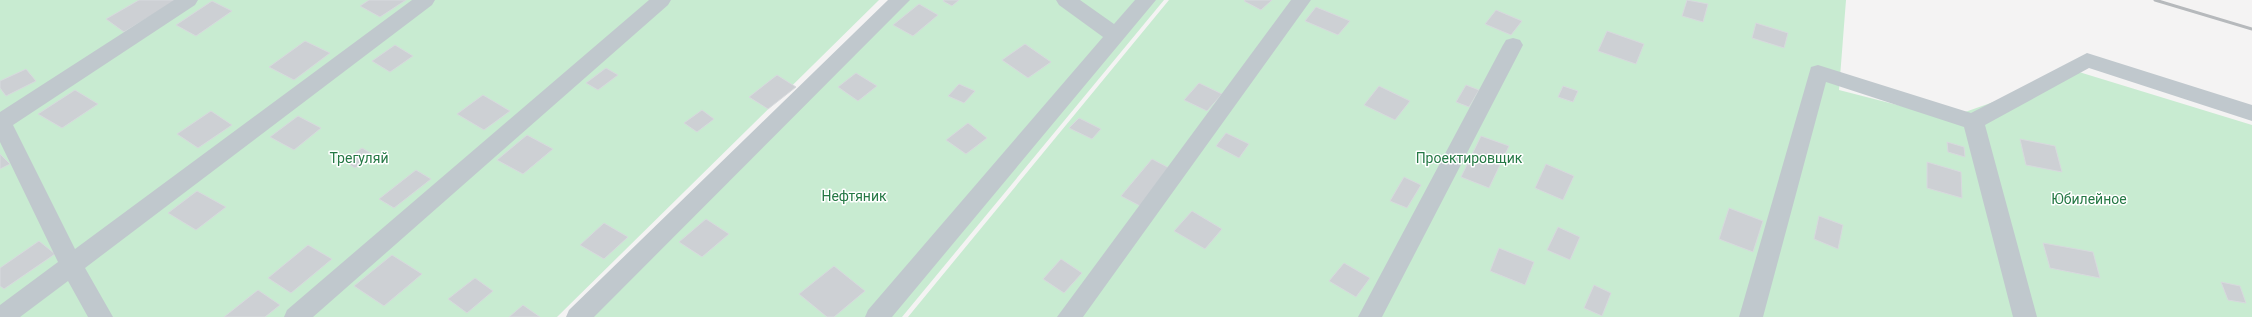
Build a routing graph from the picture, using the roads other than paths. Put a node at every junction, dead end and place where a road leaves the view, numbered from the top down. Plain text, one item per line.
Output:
1 (188, 0) edge
2 (425, 0) edge
3 (661, 0) edge
4 (900, 0) edge
5 (1066, 0) edge
6 (1146, 0) edge
7 (1301, 0) edge
8 (1115, 35) junction
9 (1513, 45) dead end
10 (2252, 113) edge
11 (0, 122) edge
12 (1973, 122) junction
13 (71, 265) junction
14 (2, 317) edge
15 (101, 317) edge
16 (296, 317) edge
17 (578, 317) edge
18 (877, 317) edge
19 (1069, 317) edge
20 (1370, 317) edge
21 (1751, 317) edge
22 (2025, 317) edge

1 - 11 street
2 - 13 street
3 - 16 street
4 - 17 street
5 - 8 street
6 - 8 street
7 - 19 street
8 - 18 street
9 - 20 street
10 - 12 street
11 - 13 street
12 - 21 street
12 - 22 street
13 - 14 street
13 - 15 street

